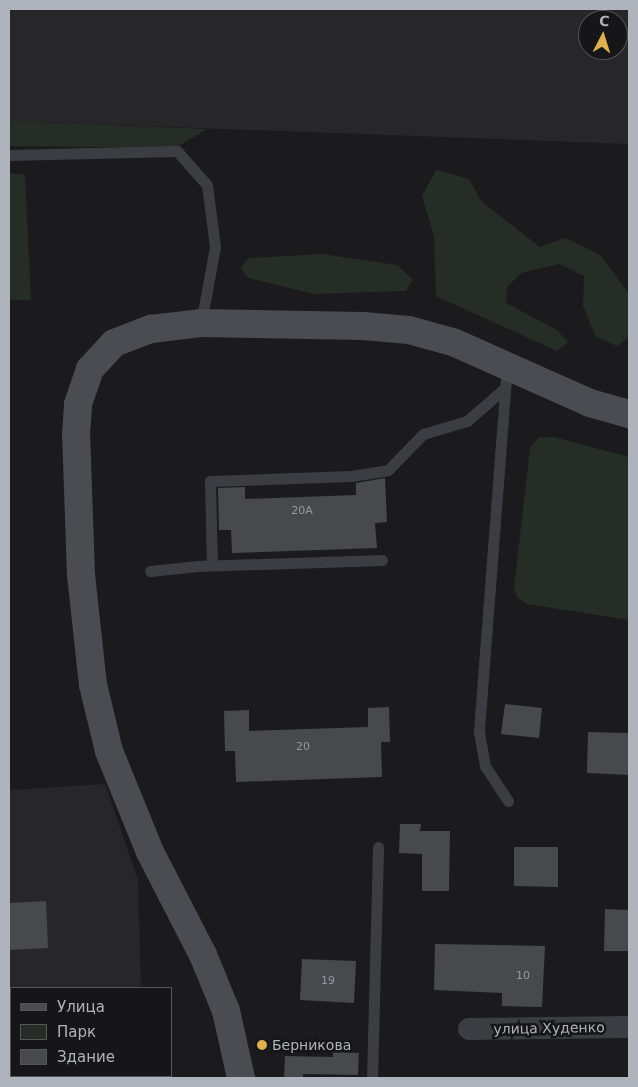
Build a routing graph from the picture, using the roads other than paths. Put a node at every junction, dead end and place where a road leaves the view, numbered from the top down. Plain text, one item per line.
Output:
1 (9, 155) edge
2 (201, 322) junction
3 (506, 376) junction
4 (629, 414) edge
5 (382, 560) dead end
6 (212, 566) junction
7 (150, 571) dead end
8 (508, 801) dead end
9 (378, 847) dead end
10 (629, 1027) edge
11 (469, 1029) dead end
12 (241, 1078) edge
13 (372, 1078) edge

1 - 2 lane
2 - 3 main road
2 - 12 main road
3 - 4 main road
3 - 6 lane
3 - 8 lane
5 - 6 lane
6 - 7 lane
9 - 13 lane
10 - 11 street, улица Худенко

